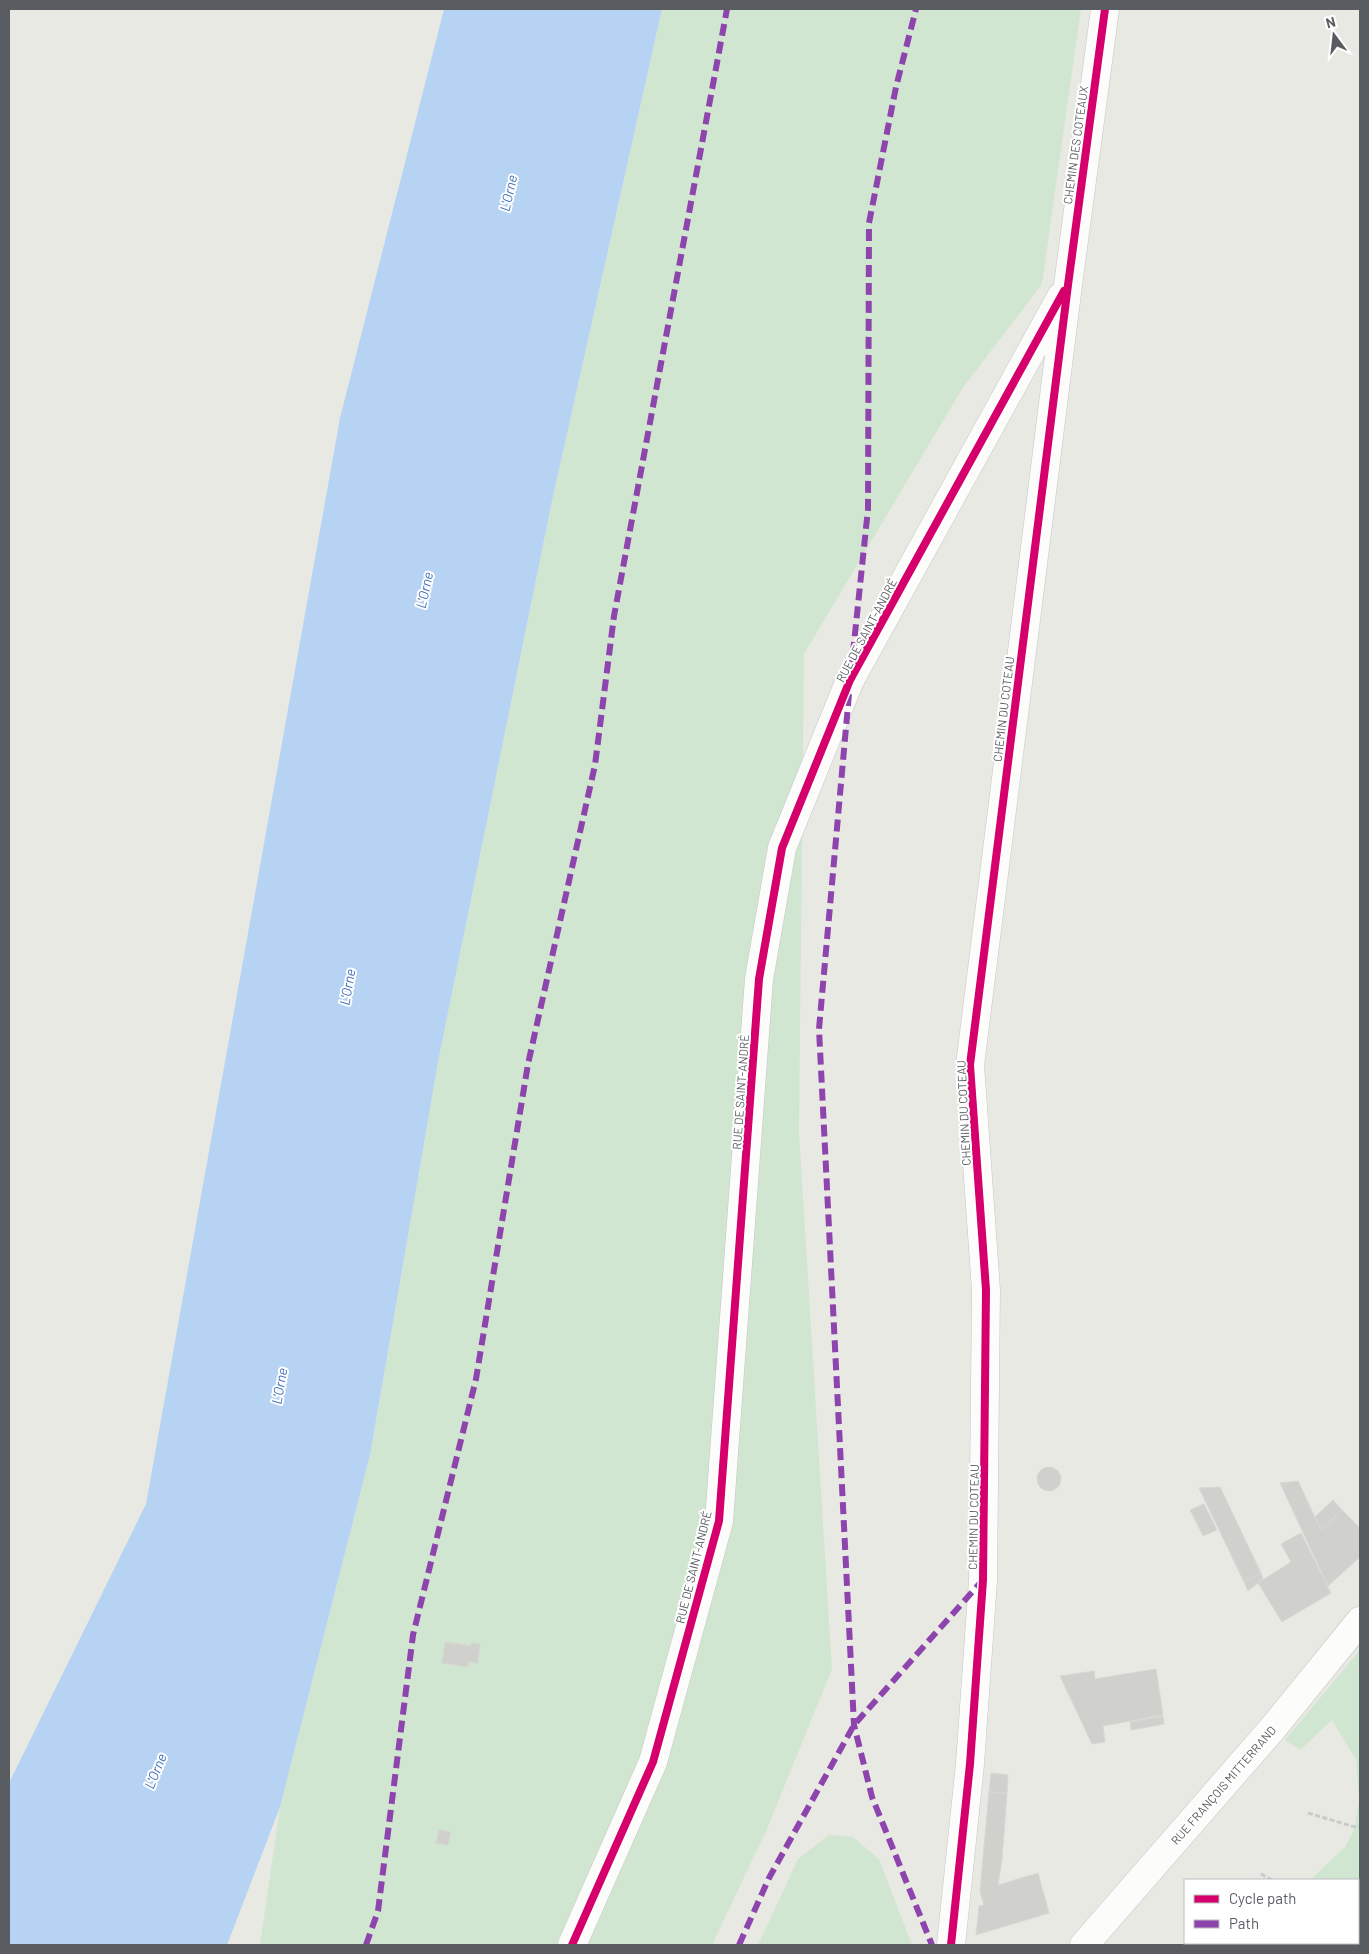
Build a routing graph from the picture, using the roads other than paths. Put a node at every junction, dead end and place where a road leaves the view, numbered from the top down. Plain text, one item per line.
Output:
1 (1105, 9) edge
2 (1068, 285) junction
3 (1360, 1622) edge
4 (572, 1945) edge
5 (951, 1945) edge
6 (1084, 1945) edge

1 - 2 street, CHEMIN DES COTEAUX
2 - 4 street, RUE DE SAINT-ANDRÉ
2 - 5 street, CHEMIN DU COTEAU
3 - 6 street, RUE FRANÇOIS MITTERRAND

